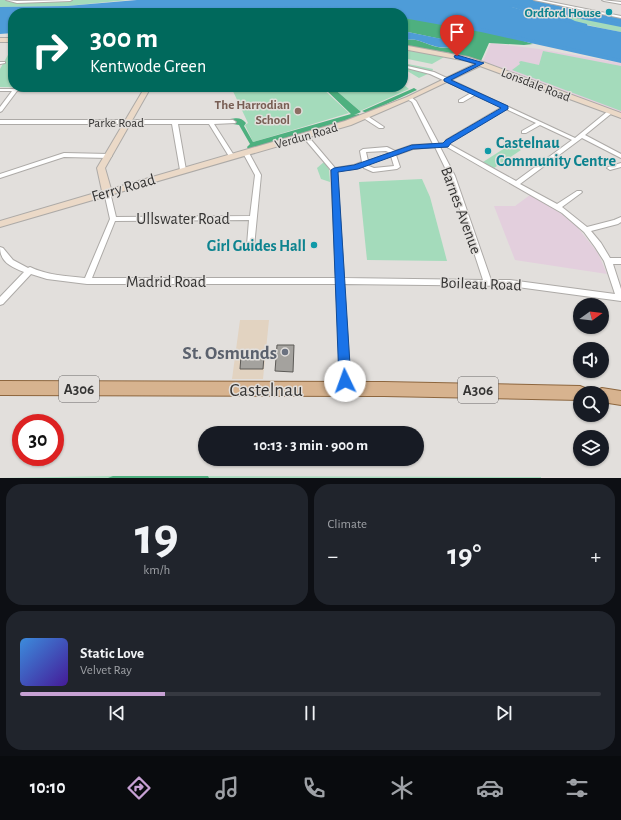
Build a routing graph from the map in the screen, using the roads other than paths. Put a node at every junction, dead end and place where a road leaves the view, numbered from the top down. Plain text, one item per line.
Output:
1 (8, 0) edge
2 (70, 0) edge
3 (536, 0) edge
4 (604, 0) edge
5 (621, 3) edge
6 (601, 6) dead end
7 (598, 12) junction
8 (621, 17) edge
9 (408, 48) edge
10 (481, 63) junction
11 (408, 67) edge
12 (446, 80) junction
13 (14, 92) edge
14 (145, 92) edge
15 (474, 93) junction
16 (409, 98) junction
17 (461, 101) dead end
18 (506, 107) junction
19 (0, 110) edge
20 (610, 112) junction
21 (364, 116) junction
22 (621, 116) edge
23 (0, 122) edge
24 (128, 122) junction
25 (175, 122) junction
26 (233, 122) dead end
27 (211, 123) junction
28 (540, 123) junction
29 (381, 127) dead end
30 (524, 132) dead end
31 (305, 136) junction
32 (578, 138) junction
33 (437, 145) junction
34 (446, 145) junction
35 (246, 153) junction
36 (393, 154) junction
37 (109, 156) junction
38 (232, 156) junction
39 (621, 156) edge
40 (365, 164) junction
41 (621, 165) edge
42 (610, 168) dead end
43 (183, 170) junction
44 (334, 170) junction
45 (0, 176) edge
46 (517, 183) junction
47 (107, 192) junction
48 (579, 192) dead end
49 (558, 207) junction
50 (253, 218) junction
51 (114, 219) junction
52 (621, 219) edge
53 (0, 224) edge
54 (586, 230) junction
55 (251, 245) dead end
56 (0, 250) edge
57 (608, 261) junction
58 (621, 261) edge
59 (30, 270) junction
60 (87, 281) junction
61 (340, 282) junction
62 (488, 282) junction
63 (621, 298) edge
64 (0, 302) edge
65 (0, 388) edge
66 (346, 389) junction
67 (573, 392) edge
68 (609, 396) edge
69 (621, 398) edge

1 - 2 street
3 - 7 street
4 - 5 street
6 - 7 street
7 - 8 street
9 - 10 street, Lonsdale Road
10 - 12 street, Verdun Road
10 - 20 street, Lonsdale Road
11 - 12 street
12 - 15 street
12 - 16 street, Verdun Road
13 - 19 street
14 - 24 street
15 - 17 street
15 - 18 street
16 - 21 street, Verdun Road
16 - 33 street, Barnes Avenue
18 - 28 street
18 - 34 street
20 - 22 street, Lonsdale Road
20 - 32 street
21 - 29 street
21 - 31 street, Verdun Road
23 - 24 street, Parke Road
24 - 25 street, Parke Road
24 - 37 street
25 - 27 street, Parke Road
25 - 43 street
26 - 27 street, Parke Road
27 - 38 street
28 - 30 street
28 - 32 street
31 - 35 street, Verdun Road
31 - 44 street
32 - 39 street
32 - 46 street
33 - 34 street
33 - 36 street
33 - 62 street, Barnes Avenue
34 - 46 street
35 - 38 street, Ferry Road
35 - 50 street, Ullswater Road
36 - 40 street
36 - 40 street
36 - 40 street
37 - 45 street
37 - 47 street
38 - 43 street, Ferry Road
40 - 44 street
41 - 42 street
43 - 47 street, Ferry Road
44 - 61 street
46 - 49 street
47 - 51 street
47 - 53 street, Ferry Road
48 - 49 street
49 - 54 street
50 - 51 street, Ullswater Road
50 - 55 street, Ullswater Road
51 - 60 street
52 - 54 street
54 - 57 street
56 - 59 street, Madrid Road
57 - 58 street
57 - 63 street
59 - 60 street, Madrid Road
59 - 64 street
60 - 61 street, Madrid Road
61 - 62 street, Boileau Road
61 - 66 street
62 - 63 street, Boileau Road
65 - 66 main road, Castelnau / A306
66 - 67 main road, Castelnau / A306
68 - 69 main road

